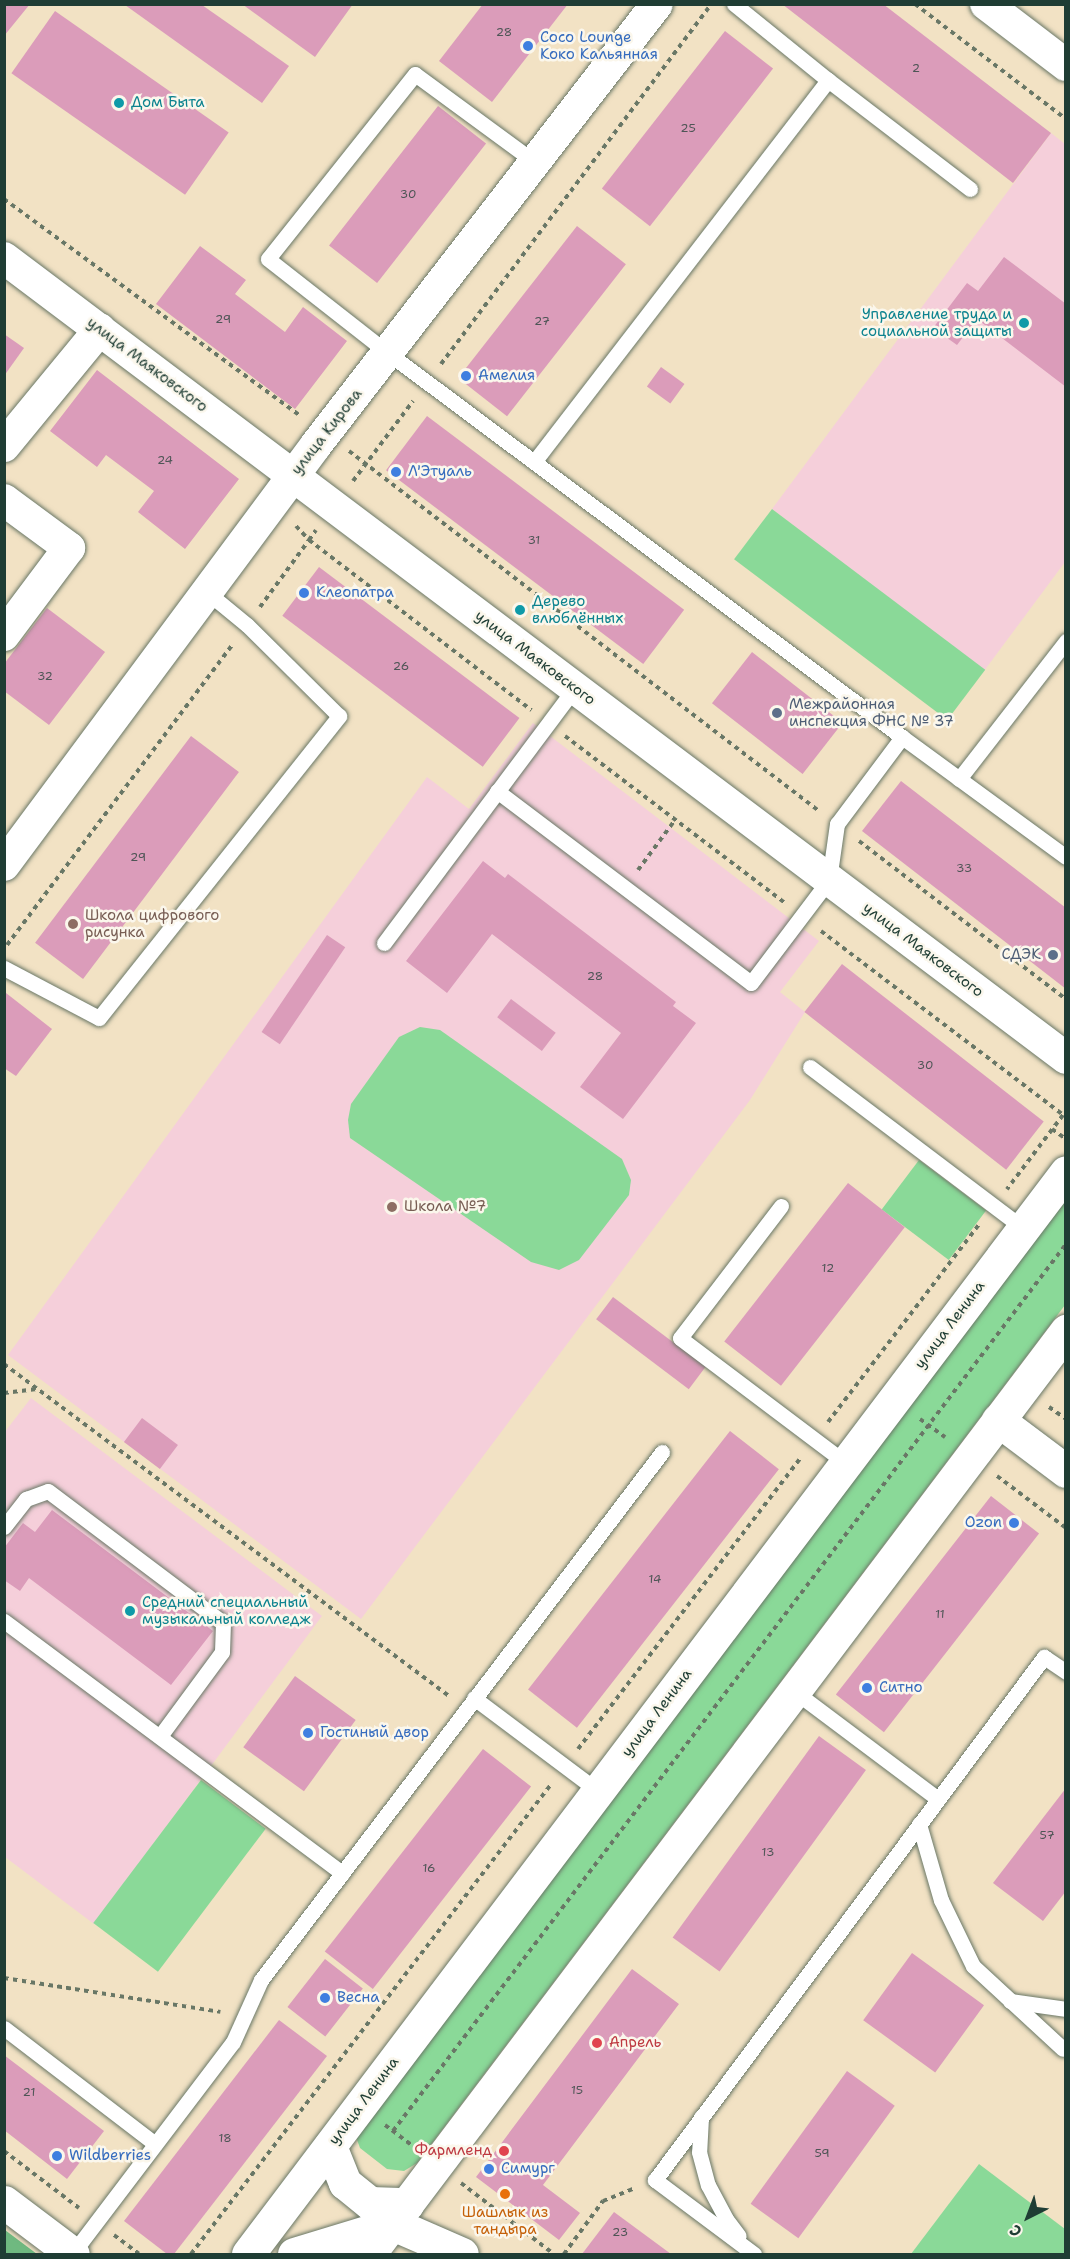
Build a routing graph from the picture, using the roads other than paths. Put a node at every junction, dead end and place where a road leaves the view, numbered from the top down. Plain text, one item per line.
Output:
1 (657, 4) edge
2 (734, 4) edge
3 (986, 4) edge
4 (1065, 65) edge
5 (828, 80) junction
6 (536, 163) junction
7 (970, 189) dead end
8 (4, 258) edge
9 (100, 329) junction
10 (388, 353) junction
11 (4, 446) edge
12 (534, 462) junction
13 (294, 475) junction
14 (4, 500) edge
15 (207, 592) junction
16 (4, 635) edge
17 (1065, 641) edge
18 (575, 688) junction
19 (902, 737) junction
20 (959, 779) junction
21 (497, 791) junction
22 (1065, 857) edge
23 (4, 865) edge
24 (829, 880) junction
25 (384, 942) dead end
26 (4, 968) edge
27 (1065, 1058) edge
28 (810, 1067) dead end
29 (1065, 1172) edge
30 (781, 1206) dead end
31 (1023, 1228) junction
32 (1065, 1331) edge
33 (998, 1420) junction
34 (662, 1452) dead end
35 (846, 1463) junction
36 (1065, 1471) edge
37 (4, 1527) edge
38 (4, 1620) edge
39 (1065, 1672) edge
40 (794, 1691) junction
41 (470, 1704) junction
42 (159, 1736) junction
43 (598, 1791) junction
44 (938, 1799) junction
45 (919, 1824) junction
46 (342, 1873) junction
47 (1010, 2001) junction
48 (1065, 2008) edge
49 (4, 2028) edge
50 (1063, 2049) dead end
51 (702, 2117) junction
52 (155, 2144) junction
53 (330, 2146) junction
54 (4, 2202) edge
55 (400, 2214) junction
56 (73, 2254) edge
57 (248, 2254) edge
58 (294, 2254) edge
59 (369, 2254) edge
60 (462, 2254) edge
61 (753, 2254) edge

1 - 6 street, улица Кирова
2 - 5 lane
3 - 4 street
5 - 7 lane
5 - 12 lane
6 - 10 street, улица Кирова
6 - 10 lane
8 - 9 street, улица Маяковского
9 - 11 street
9 - 13 street, улица Маяковского
10 - 12 lane
10 - 13 street, улица Кирова
12 - 19 lane
13 - 15 street, улица Кирова
13 - 18 street, улица Маяковского
14 - 16 street
15 - 23 street, улица Кирова
15 - 26 lane
17 - 20 lane
18 - 21 lane
18 - 24 street, улица Маяковского
19 - 20 lane
19 - 24 lane
20 - 22 lane
21 - 24 lane
21 - 25 lane
24 - 27 street, улица Маяковского
28 - 31 lane
29 - 31 main road, улица Ленина
30 - 35 lane
31 - 35 main road, улица Ленина
32 - 33 main road
33 - 36 main road
33 - 40 main road
34 - 41 lane
35 - 43 main road, улица Ленина
37 - 42 lane
38 - 42 lane
39 - 44 lane
40 - 44 lane
40 - 55 main road
41 - 43 lane
41 - 46 lane
42 - 46 lane
43 - 53 main road, улица Ленина
44 - 45 lane
45 - 47 lane
45 - 51 lane
46 - 52 lane
47 - 48 lane
47 - 50 lane
49 - 52 lane
51 - 61 lane
51 - 61 lane
52 - 56 lane
53 - 55 main road
53 - 57 main road, улица Ленина
54 - 56 main road
55 - 58 main road
55 - 59 main road
55 - 60 main road

